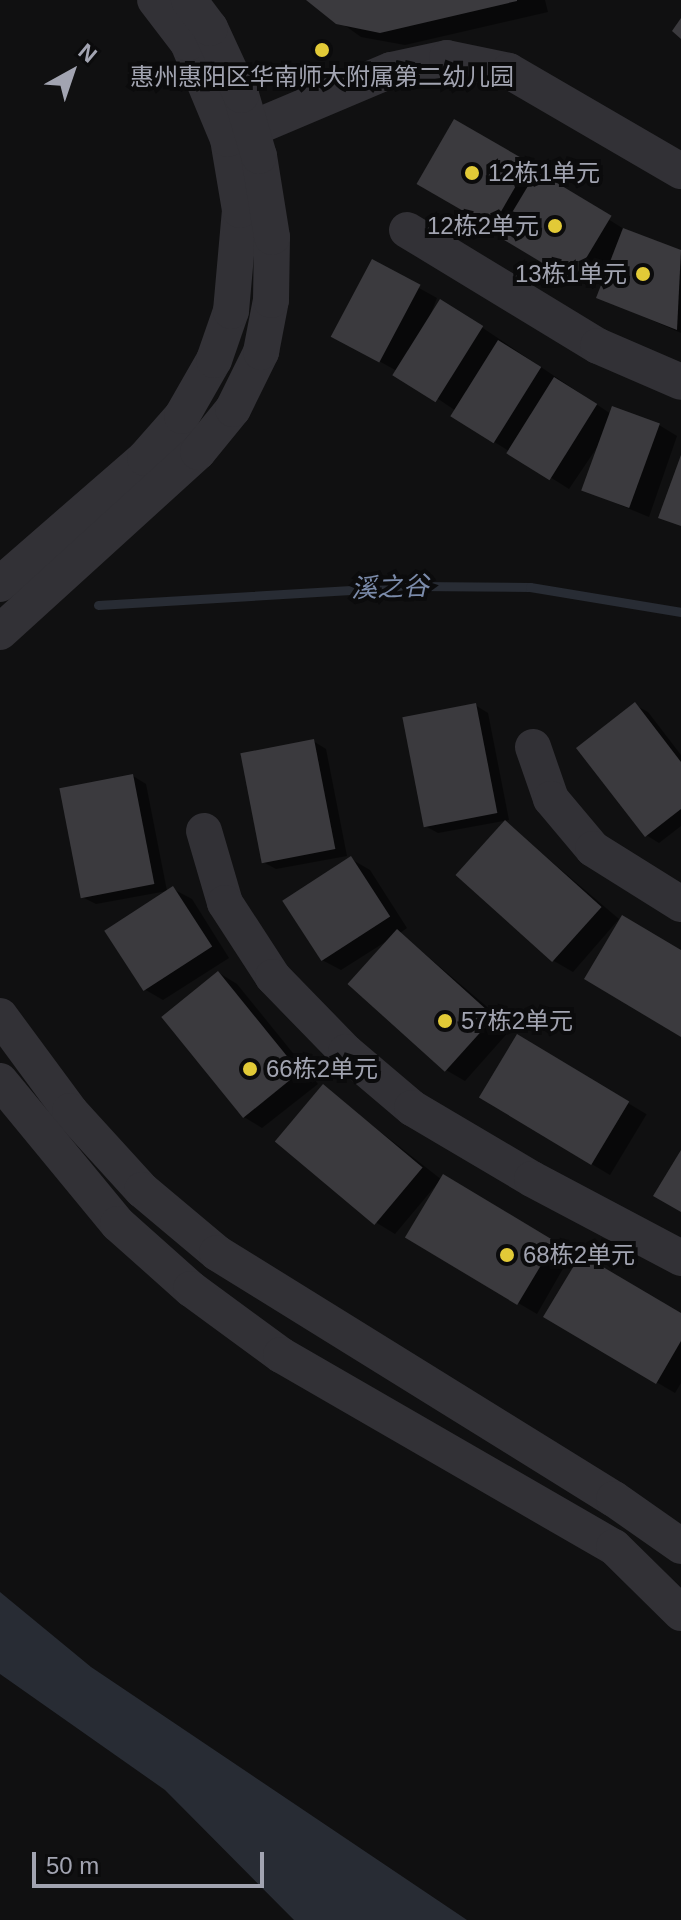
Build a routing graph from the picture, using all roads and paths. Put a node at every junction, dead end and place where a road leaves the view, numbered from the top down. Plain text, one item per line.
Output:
1 (155, 0) edge
2 (189, 0) edge
3 (240, 134) junction
4 (681, 171) edge
5 (407, 230) dead end
6 (681, 382) edge
7 (0, 584) edge
8 (0, 632) edge
9 (533, 747) dead end
10 (204, 831) dead end
11 (681, 904) edge
12 (0, 1016) edge
13 (0, 1081) edge
14 (681, 1258) edge
15 (681, 1546) edge
16 (681, 1613) edge

1 - 3 street
2 - 3 street
3 - 4 street
3 - 7 street
3 - 8 street
5 - 6 street
9 - 11 street
10 - 14 street
12 - 15 street
13 - 16 street

